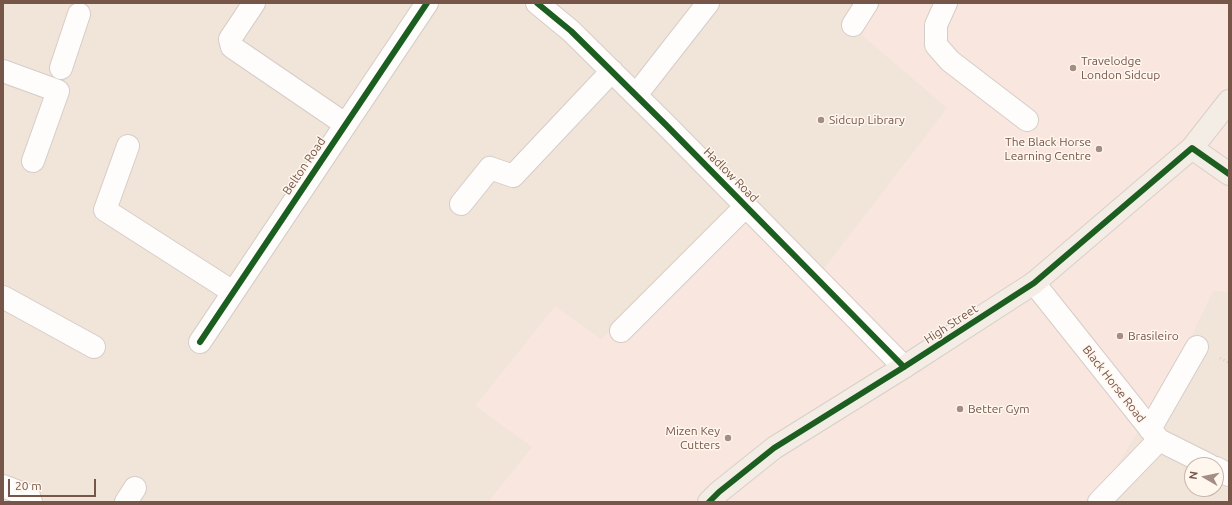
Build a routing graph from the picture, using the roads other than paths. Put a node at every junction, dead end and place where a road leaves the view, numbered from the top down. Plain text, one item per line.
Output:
1 (427, 3) edge
2 (537, 3) edge
3 (708, 3) edge
4 (867, 3) edge
5 (946, 3) edge
6 (245, 6) edge
7 (82, 7) edge
8 (853, 25) dead end
9 (60, 68) dead end
10 (3, 71) edge
11 (612, 72) junction
12 (636, 95) junction
13 (1229, 101) edge
14 (1027, 120) dead end
15 (346, 124) junction
16 (128, 146) dead end
17 (1192, 148) junction
18 (33, 161) dead end
19 (1229, 174) edge
20 (461, 204) dead end
21 (746, 206) junction
22 (1034, 283) junction
23 (233, 292) junction
24 (3, 297) edge
25 (621, 331) dead end
26 (200, 342) dead end
27 (94, 347) dead end
28 (1197, 347) dead end
29 (904, 367) junction
30 (1154, 435) junction
31 (1194, 457) edge
32 (3, 486) edge
33 (31, 502) edge
34 (709, 502) edge
35 (1099, 502) edge

1 - 15 street, Belton Road
2 - 11 street, Hadlow Road
3 - 12 street
4 - 8 street
5 - 14 street
6 - 15 street
7 - 9 street
10 - 18 street
11 - 12 street, Hadlow Road
11 - 20 street
12 - 21 street, Hadlow Road
13 - 17 main road, High Street
15 - 23 street, Belton Road
16 - 23 street
17 - 19 main road
17 - 22 main road, High Street
21 - 25 street
21 - 29 street, Hadlow Road
22 - 29 main road, High Street
22 - 30 street, Black Horse Road
23 - 26 street, Belton Road
24 - 27 street
28 - 30 street
29 - 34 main road, High Street
30 - 31 street, Black Horse Road
30 - 35 street
32 - 33 street

